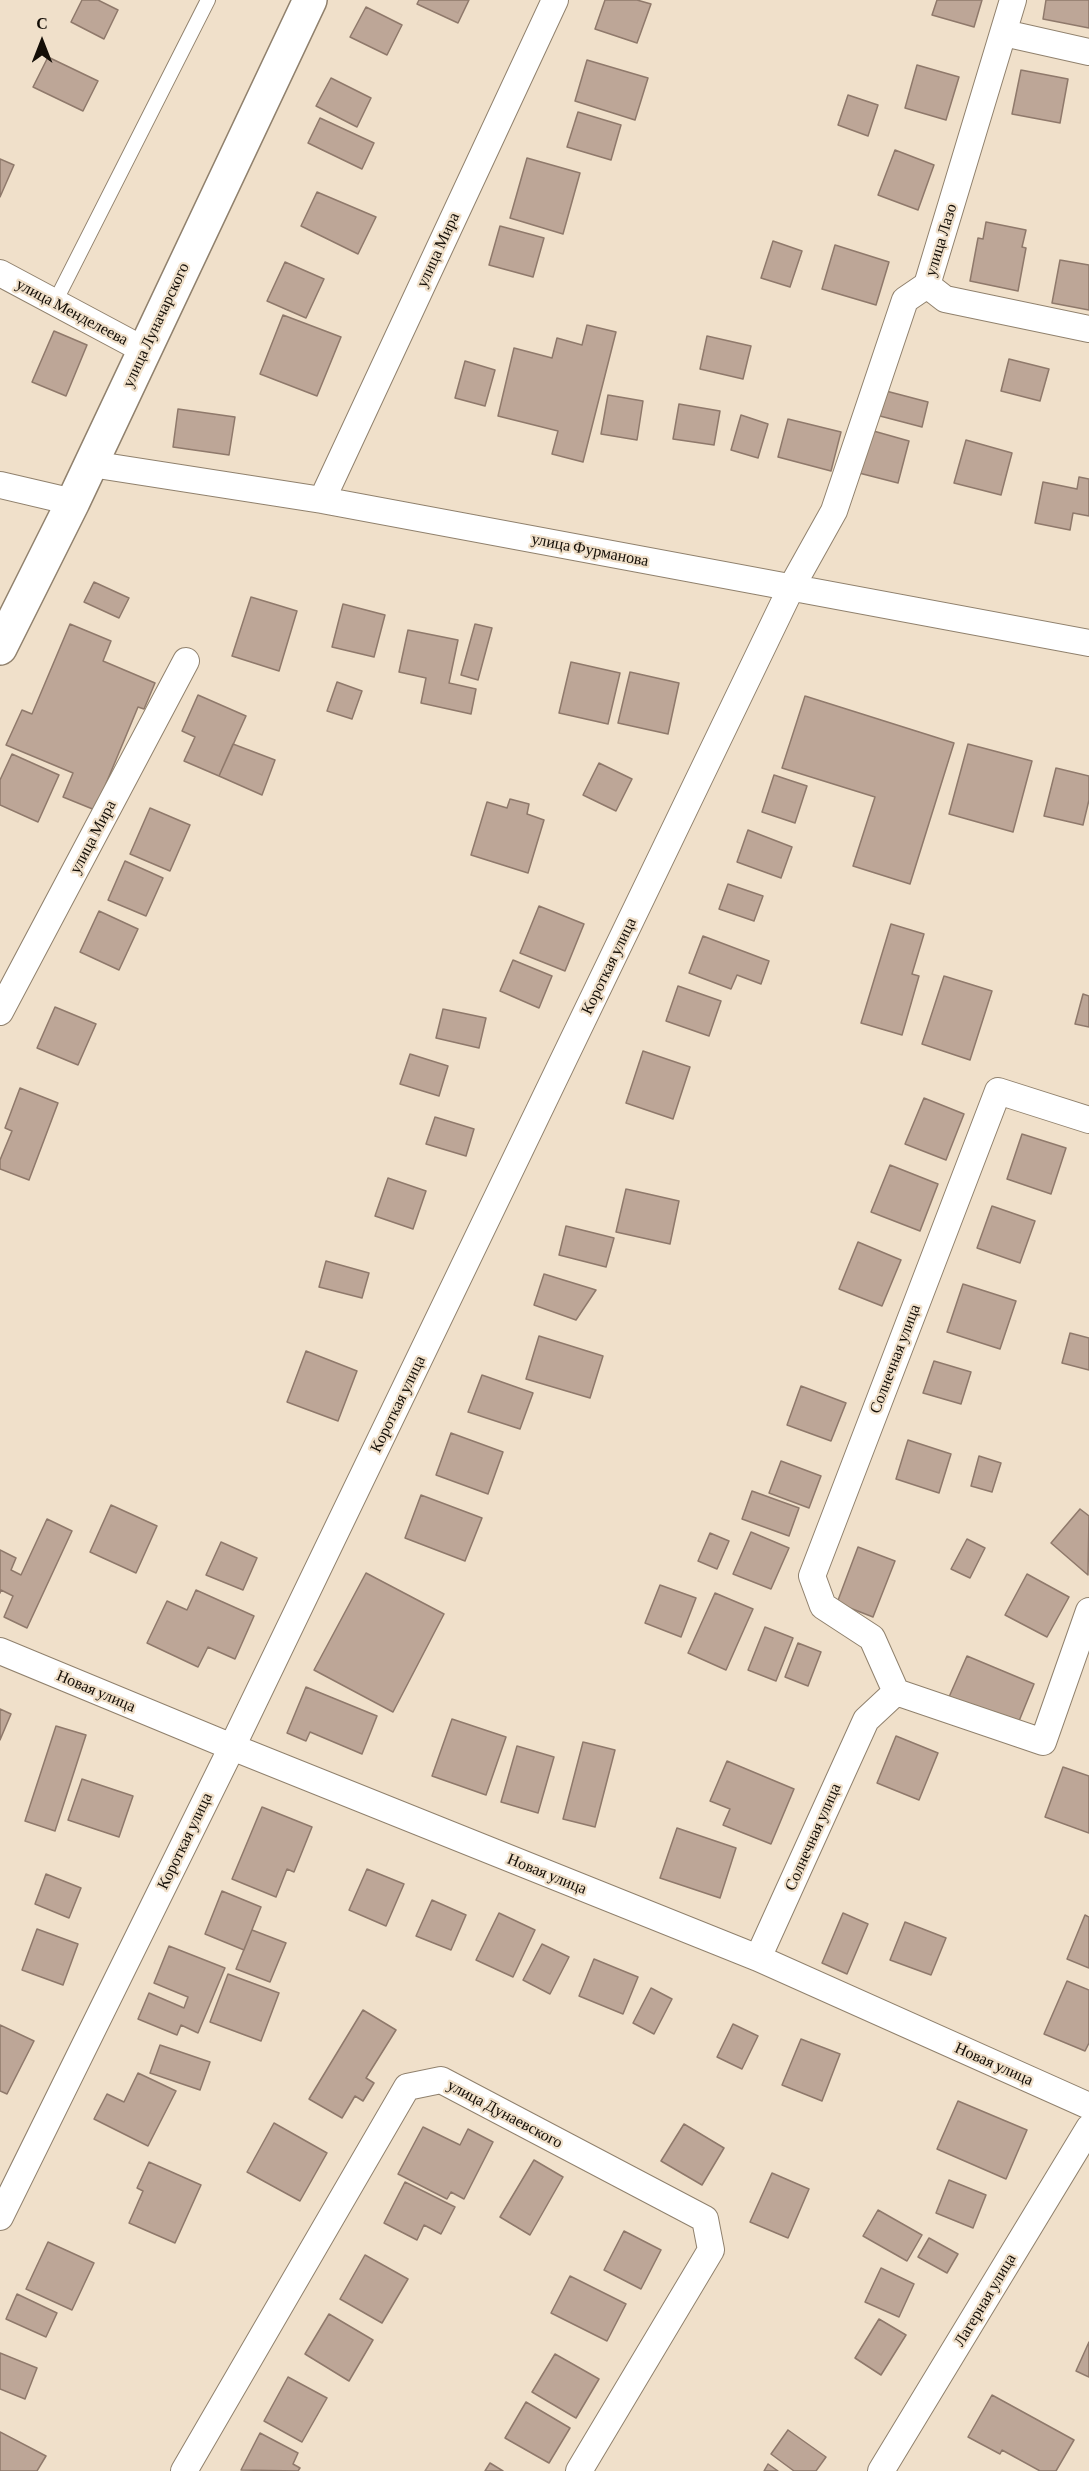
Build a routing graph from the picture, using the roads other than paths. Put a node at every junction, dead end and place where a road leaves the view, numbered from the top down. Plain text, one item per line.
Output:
1 (208, 0) edge
2 (310, 0) edge
3 (555, 0) edge
4 (1013, 0) edge
5 (1004, 33) junction
6 (1089, 52) edge
7 (0, 273) edge
8 (927, 285) junction
9 (55, 302) junction
10 (1089, 329) edge
11 (144, 350) junction
12 (91, 464) junction
13 (0, 485) edge
14 (322, 500) junction
15 (73, 502) junction
16 (791, 588) junction
17 (1089, 643) edge
18 (0, 648) edge
19 (186, 661) dead end
20 (0, 1012) edge
21 (1089, 1120) edge
22 (1089, 1611) edge
23 (0, 1651) edge
24 (896, 1692) junction
25 (232, 1747) junction
26 (758, 1958) junction
27 (1089, 2106) edge
28 (1089, 2128) edge
29 (0, 2217) edge
30 (184, 2471) edge
31 (579, 2471) edge
32 (881, 2471) edge

1 - 9 lane
2 - 11 main road, улица Луначарского
3 - 14 street, улица Мира
4 - 5 street, улица Лазо
5 - 6 street
5 - 8 street, улица Лазо
7 - 9 street, улица Менделеева
8 - 10 street, улица Лазо
8 - 16 street, Короткая улица
9 - 11 street, улица Менделеева
11 - 12 main road, улица Луначарского
12 - 14 street, улица Фурманова
12 - 15 main road, улица Луначарского
13 - 15 street
14 - 16 street, улица Фурманова
15 - 18 main road, улица Луначарского
16 - 17 street, улица Фурманова
16 - 25 street, Короткая улица
19 - 20 street, улица Мира
21 - 24 street, Солнечная улица
22 - 24 street
23 - 25 street, Новая улица
24 - 26 street, Солнечная улица
25 - 26 street, Новая улица
25 - 29 street, Короткая улица
26 - 27 street, Новая улица
28 - 32 street, Лагерная улица
30 - 31 street, улица Дунаевского

